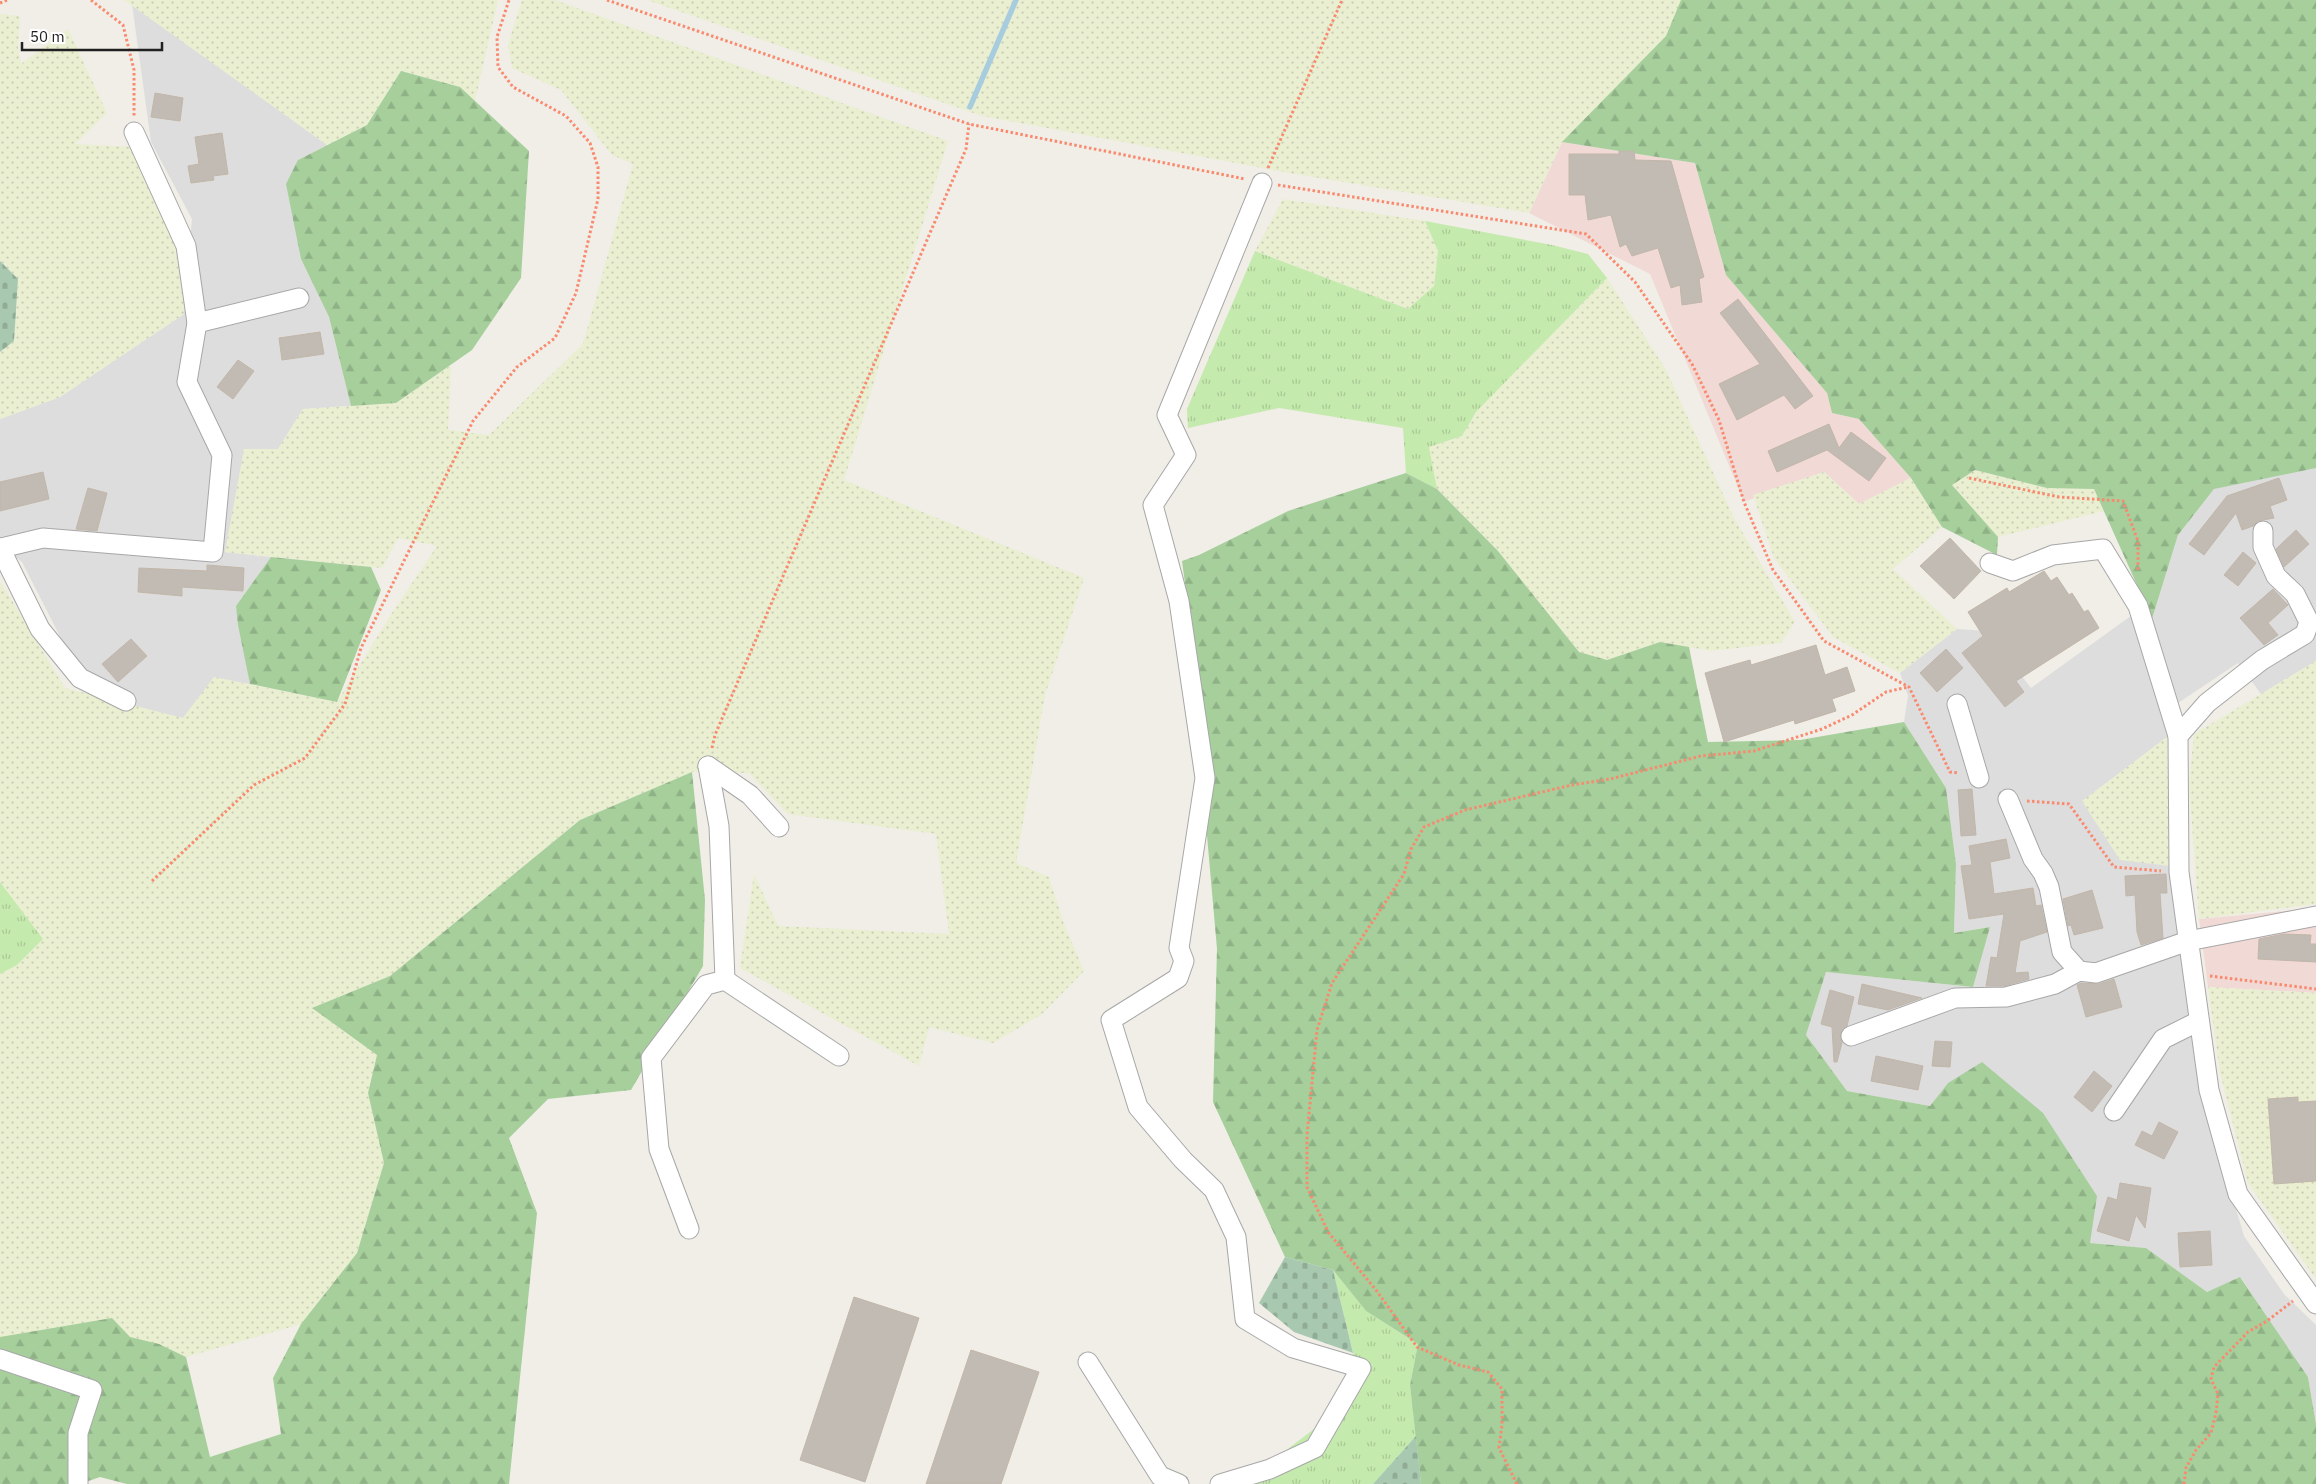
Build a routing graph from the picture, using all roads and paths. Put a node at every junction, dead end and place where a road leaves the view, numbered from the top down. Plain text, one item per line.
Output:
1 (7, 0) edge
2 (92, 0) edge
3 (509, 0) edge
4 (607, 0) edge
5 (626, 0) edge
6 (1342, 0) edge
7 (0, 3) edge
8 (624, 6) junction
9 (969, 124) junction
10 (134, 132) joint
11 (1262, 183) junction
12 (299, 298) dead end
13 (197, 323) junction
14 (1968, 478) dead end
15 (2263, 531) dead end
16 (0, 548) edge
17 (1990, 563) dead end
18 (2138, 606) junction
19 (1909, 686) junction
20 (126, 701) dead end
21 (1957, 704) dead end
22 (2178, 736) junction
23 (708, 766) junction
24 (1979, 778) joint
25 (2008, 799) joint
26 (779, 827) dead end
27 (2179, 872) junction
28 (152, 881) dead end
29 (2316, 916) edge
30 (2188, 941) junction
31 (2079, 970) junction
32 (2193, 974) junction
33 (725, 980) junction
34 (2316, 989) edge
35 (2199, 1021) junction
36 (1851, 1036) dead end
37 (839, 1056) dead end
38 (2114, 1111) dead end
39 (689, 1229) dead end
40 (2310, 1296) edge
41 (0, 1359) edge
42 (1088, 1362) dead end
43 (78, 1484) edge
44 (1180, 1484) edge
45 (1220, 1484) edge
46 (1517, 1484) edge
47 (2184, 1484) edge

1 - 7 path
2 - 10 path
3 - 28 path
4 - 8 path
5 - 8 path
6 - 11 path
8 - 9 path
9 - 11 path
9 - 23 path
10 - 13 street
11 - 19 path
11 - 45 street
12 - 13 street
13 - 16 street
14 - 18 path
15 - 22 street
16 - 20 street
17 - 18 street
18 - 22 street
19 - 24 path
19 - 46 path
21 - 24 street
22 - 27 street
23 - 26 street
23 - 33 street
25 - 27 path
25 - 31 street
27 - 30 street
29 - 30 street
30 - 31 street
30 - 32 street
31 - 36 street
32 - 34 path
32 - 35 street
33 - 37 street
33 - 39 street
35 - 38 street
35 - 40 street
40 - 47 path
41 - 43 street
42 - 44 street

